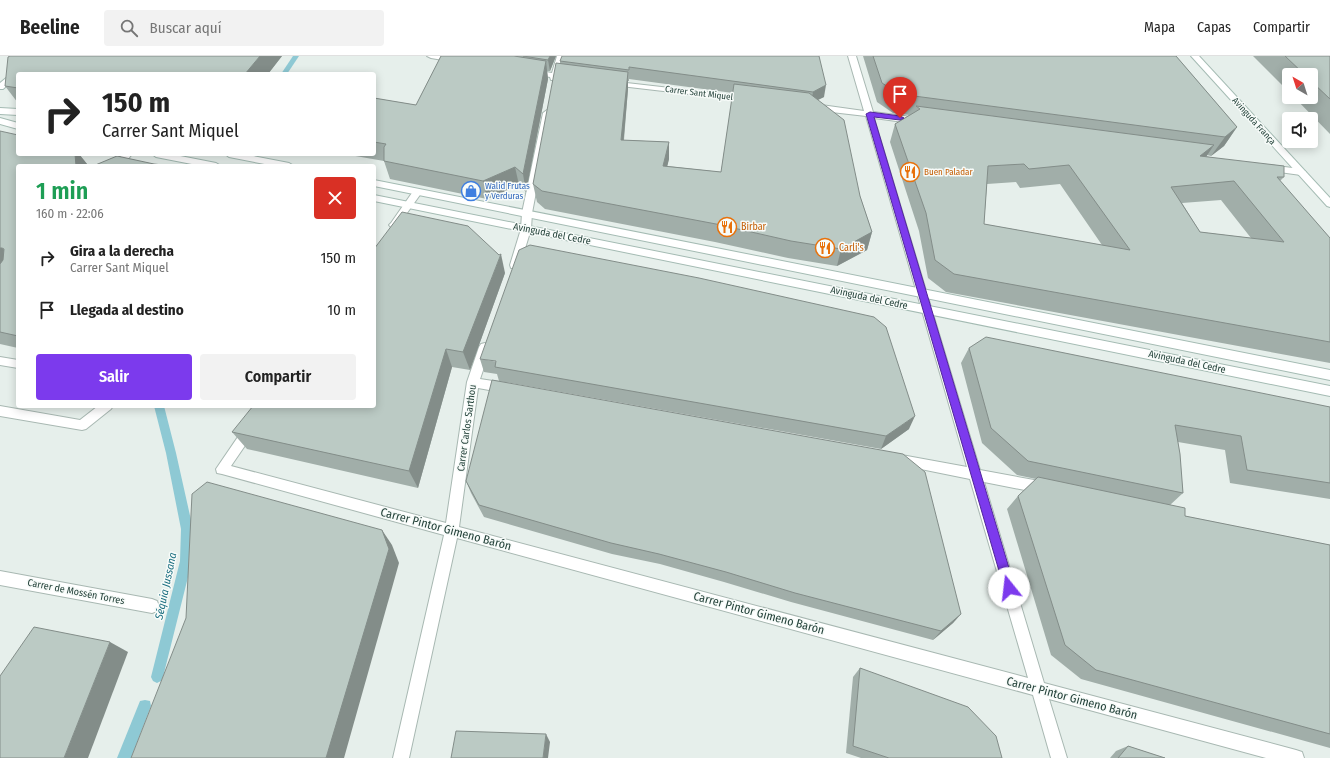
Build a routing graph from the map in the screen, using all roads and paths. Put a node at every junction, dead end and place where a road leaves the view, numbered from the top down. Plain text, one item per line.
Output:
1 (38, 56) edge
2 (431, 56) edge
3 (561, 56) edge
4 (852, 56) edge
5 (1195, 56) edge
6 (462, 61) edge
7 (523, 71) edge
8 (18, 72) edge
9 (16, 74) edge
10 (554, 76) junction
11 (578, 79) edge
12 (601, 81) edge
13 (0, 87) edge
14 (758, 100) edge
15 (805, 106) edge
16 (0, 111) edge
17 (16, 112) edge
18 (870, 114) junction
19 (0, 120) edge
20 (924, 122) edge
21 (16, 125) edge
22 (126, 156) edge
23 (166, 156) edge
24 (239, 156) edge
25 (119, 164) edge
26 (206, 164) edge
27 (279, 164) edge
28 (1262, 167) edge
29 (1301, 172) junction
30 (376, 183) edge
31 (417, 192) junction
32 (376, 198) edge
33 (1330, 204) edge
34 (408, 205) junction
35 (527, 214) junction
36 (526, 229) junction
37 (386, 236) edge
38 (511, 274) edge
39 (922, 293) junction
40 (927, 310) junction
41 (488, 339) edge
42 (0, 361) edge
43 (16, 364) edge
44 (1330, 375) edge
45 (473, 382) junction
46 (520, 390) edge
47 (1330, 391) edge
48 (103, 408) edge
49 (265, 408) edge
50 (0, 411) edge
51 (881, 456) edge
52 (975, 473) junction
53 (1060, 491) edge
54 (452, 531) junction
55 (0, 578) edge
56 (152, 606) dead end
57 (1039, 689) junction
58 (401, 758) edge
59 (1059, 758) edge
60 (1296, 758) edge

1 - 8 street
2 - 6 street
3 - 10 street
4 - 18 street
5 - 29 street, Avinguda França
7 - 10 street
9 - 13 street
10 - 11 street
10 - 35 street
12 - 14 street, Carrer Sant Miquel
15 - 18 street
16 - 17 street
18 - 20 street
18 - 39 street
19 - 21 street
22 - 25 street
23 - 26 street
24 - 27 street
28 - 29 street
29 - 33 street, Avinguda França
30 - 31 street, Avinguda del Cedre
31 - 34 street
31 - 35 street, Avinguda del Cedre
32 - 34 street, Avinguda del Cedre
34 - 36 street, Avinguda del Cedre
34 - 37 street
35 - 36 street
35 - 39 street, Avinguda del Cedre
36 - 38 street
36 - 40 street, Avinguda del Cedre
39 - 40 street
39 - 44 street, Avinguda del Cedre
40 - 47 street, Avinguda del Cedre
40 - 52 street
41 - 45 street, Carrer Carlos Sarthou
42 - 43 street
45 - 46 street
45 - 54 street, Carrer Carlos Sarthou
48 - 50 street
49 - 54 street, Carrer Pintor Gimeno Barón
51 - 52 street
52 - 53 street
52 - 57 street
54 - 57 street, Carrer Pintor Gimeno Barón
54 - 58 street, Carrer Carlos Sarthou
55 - 56 street, Carrer de Mossén Torres
57 - 59 street
57 - 60 street, Carrer Pintor Gimeno Barón

